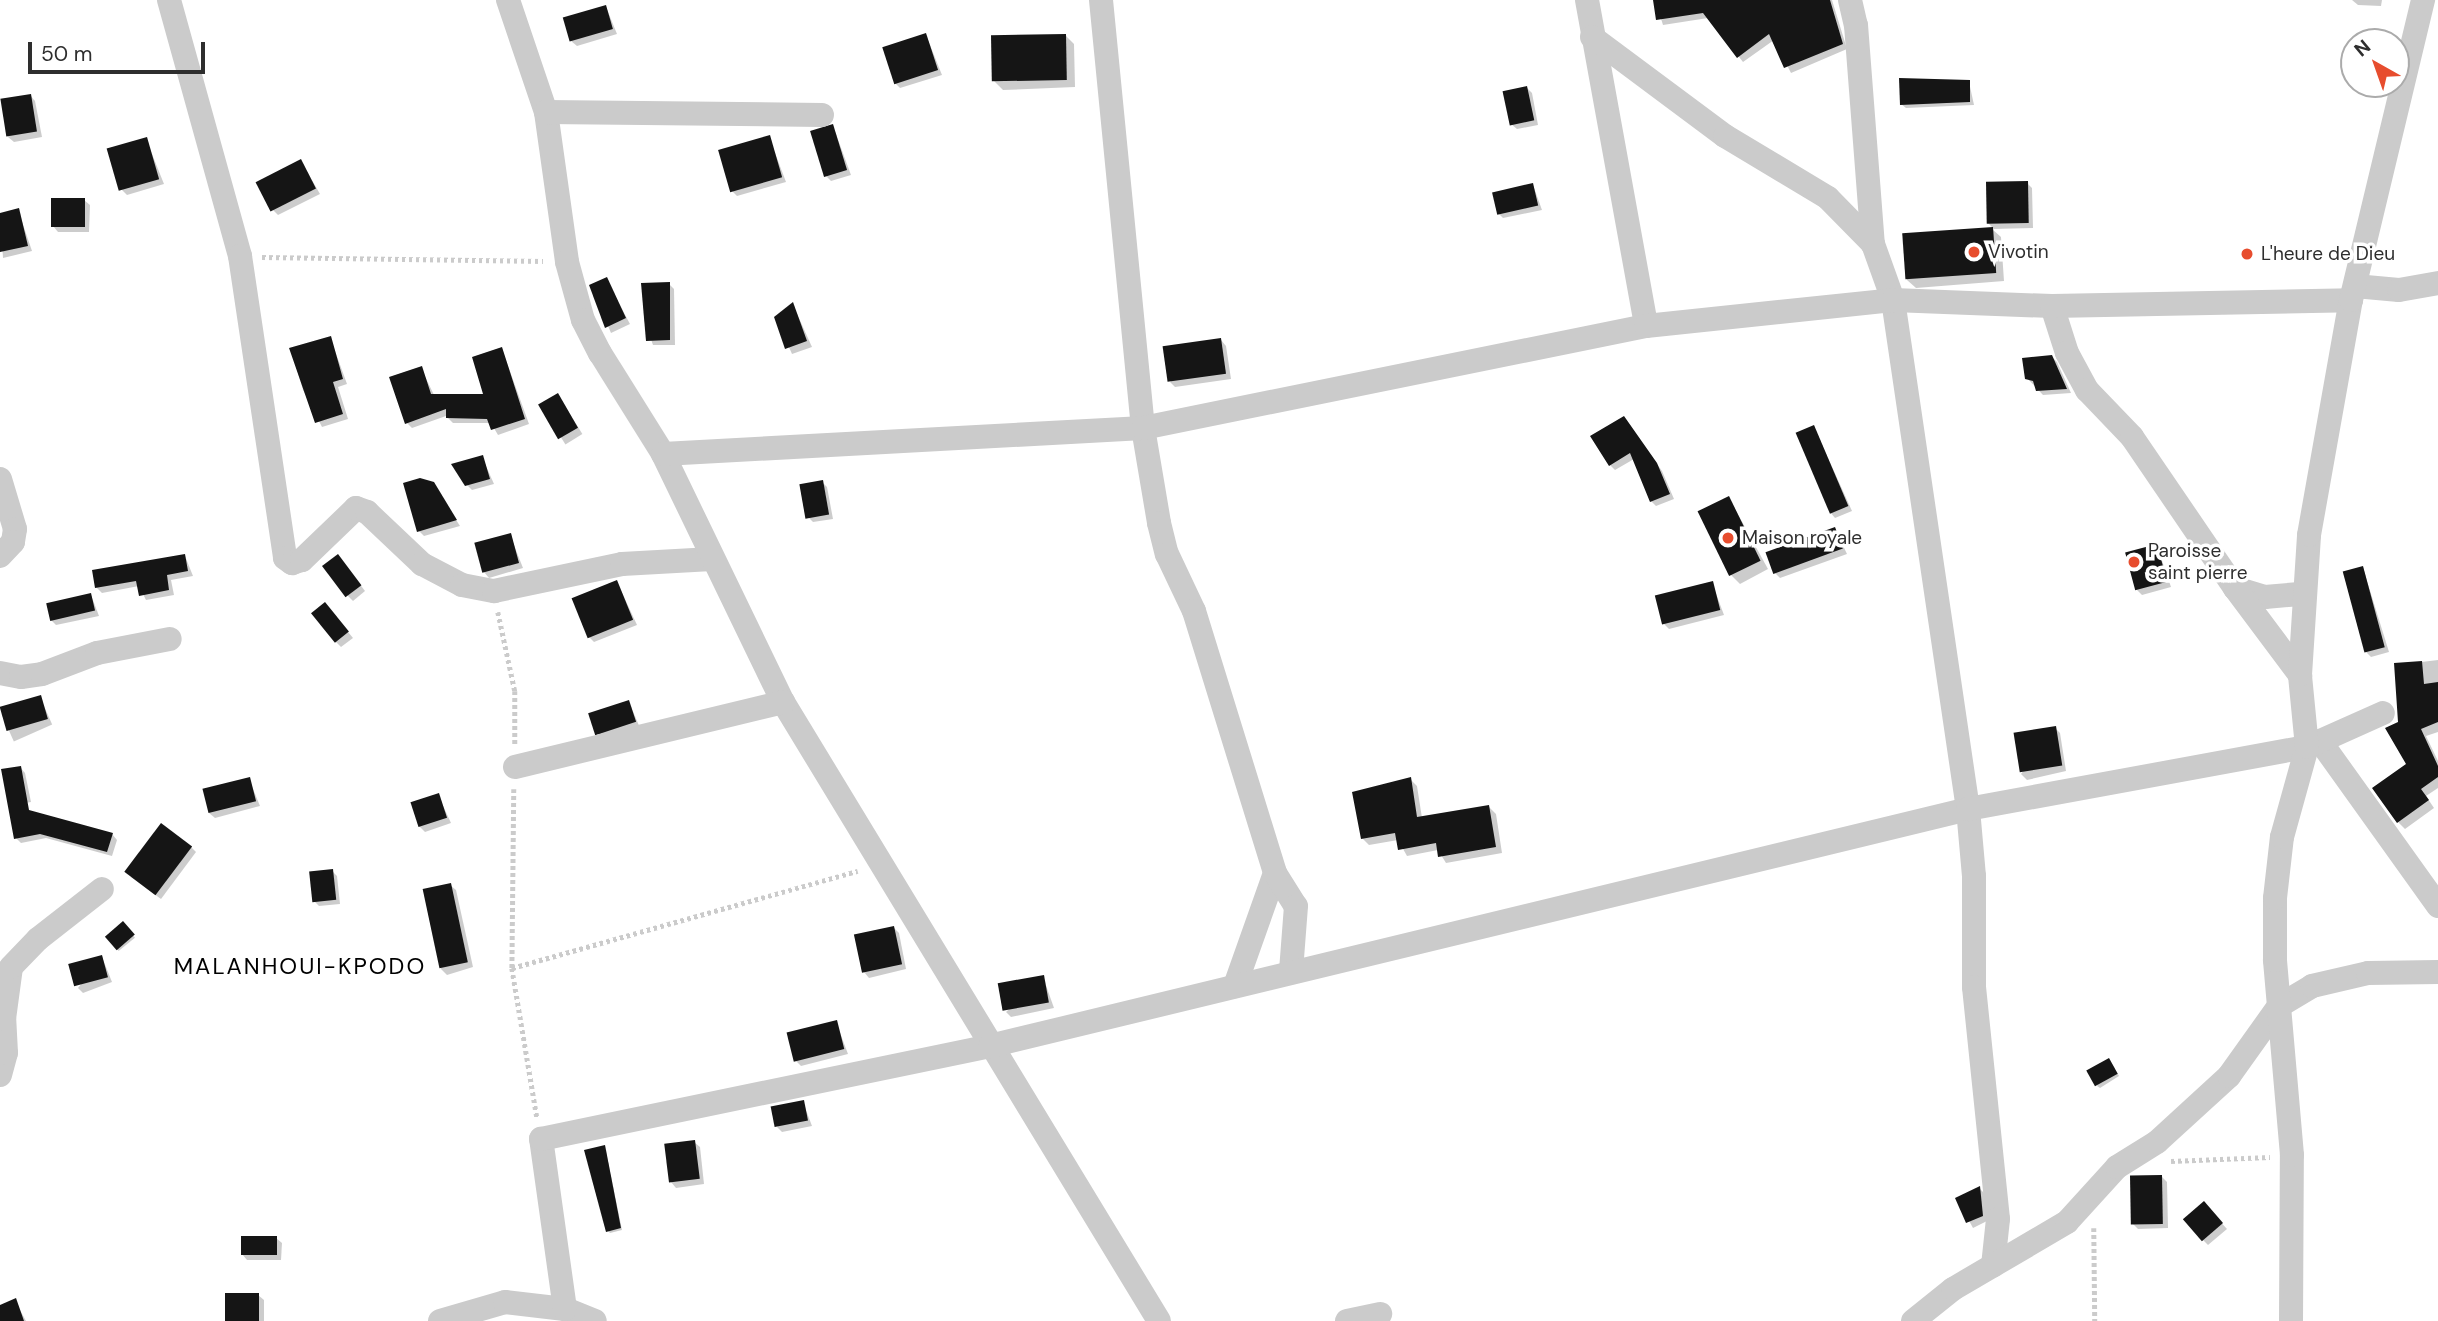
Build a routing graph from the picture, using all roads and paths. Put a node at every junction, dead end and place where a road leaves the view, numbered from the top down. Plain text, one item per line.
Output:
1 (169, 0) edge
2 (509, 0) edge
3 (1101, 0) edge
4 (1587, 0) edge
5 (1850, 0) edge
6 (2423, 0) edge
7 (1592, 37) junction
8 (546, 112) junction
9 (822, 115) dead end
10 (1873, 244) junction
11 (240, 256) junction
12 (567, 262) junction
13 (2438, 283) edge
14 (2353, 293) junction
15 (1893, 300) junction
16 (2052, 306) junction
17 (1646, 326) junction
18 (1143, 428) junction
19 (663, 454) junction
20 (0, 479) edge
21 (0, 556) edge
22 (712, 559) junction
23 (2235, 588) junction
24 (494, 591) junction
25 (2303, 594) junction
26 (170, 639) dead end
27 (0, 673) edge
28 (2300, 676) junction
29 (783, 702) junction
30 (2383, 713) dead end
31 (2314, 744) junction
32 (515, 766) junction
33 (1968, 809) junction
34 (880, 865) junction
35 (1275, 873) junction
36 (102, 889) dead end
37 (2438, 906) edge
38 (512, 968) junction
39 (1291, 971) junction
40 (2438, 972) edge
41 (1235, 986) junction
42 (2279, 1006) junction
43 (990, 1046) junction
44 (0, 1075) edge
45 (541, 1139) junction
46 (2292, 1155) junction
47 (2130, 1159) junction
48 (2094, 1195) junction
49 (1993, 1266) junction
50 (565, 1309) junction
51 (1380, 1314) dead end
52 (440, 1321) edge
53 (595, 1321) edge
54 (1158, 1321) edge
55 (1347, 1321) edge
56 (1913, 1321) edge
57 (2095, 1321) edge
58 (2291, 1321) edge

1 - 11 street
2 - 8 street
3 - 18 street
4 - 7 street
5 - 10 street
6 - 14 street
7 - 10 street
7 - 17 street
8 - 9 street
8 - 12 street
10 - 15 street
11 - 12 path
11 - 24 street
12 - 19 street
13 - 14 street
14 - 16 street
14 - 25 street
15 - 16 street
15 - 17 street
15 - 33 street
16 - 23 street
17 - 18 street
18 - 19 street
18 - 35 street
19 - 22 street
20 - 21 street
22 - 24 street
22 - 29 street
23 - 25 street
23 - 28 street
24 - 32 path
25 - 28 street
26 - 27 street
28 - 31 street
29 - 32 street
29 - 34 street
30 - 31 street
31 - 33 street
31 - 37 street
31 - 42 street
32 - 38 path
33 - 39 street
33 - 49 street
34 - 38 path
34 - 43 street
35 - 39 street
35 - 41 street
36 - 44 street
38 - 45 path
39 - 41 street
40 - 42 street
41 - 43 street
42 - 46 street
42 - 47 street
43 - 45 street
43 - 54 street
45 - 50 street
46 - 47 path
46 - 58 street
47 - 48 street
48 - 49 street
48 - 57 path
49 - 56 street
50 - 52 street
50 - 53 street
51 - 55 street

